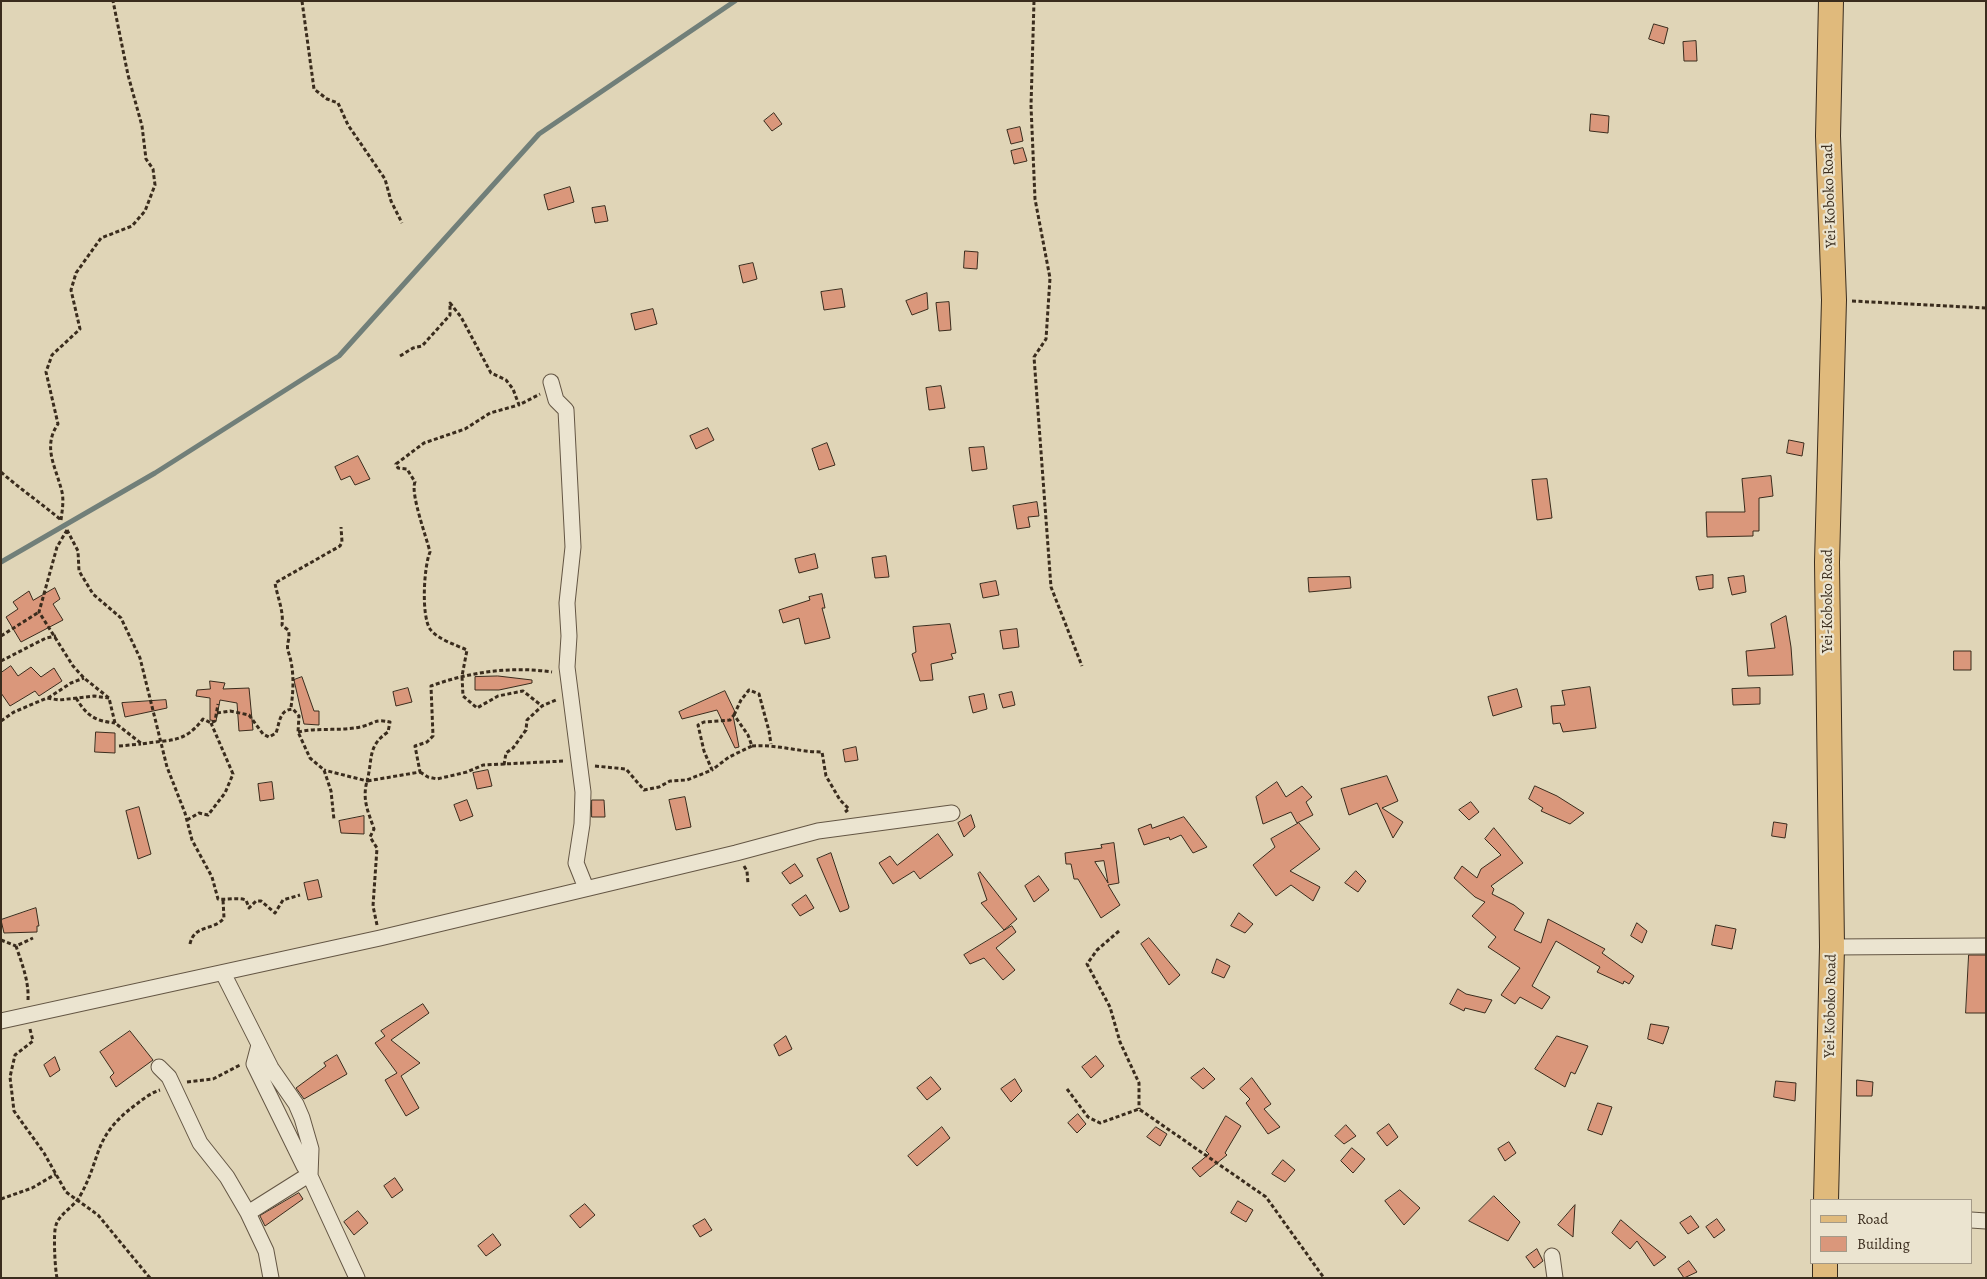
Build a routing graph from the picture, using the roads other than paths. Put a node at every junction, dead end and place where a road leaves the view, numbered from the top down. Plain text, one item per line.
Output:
1 (1832, 1) edge
2 (549, 390) road end
3 (952, 813) dead end
4 (586, 888) junction
5 (1986, 946) edge
6 (1832, 947) junction
7 (224, 972) junction
8 (1, 1022) edge
9 (158, 1067) dead end
10 (310, 1174) junction
11 (1826, 1199) edge
12 (248, 1213) junction
13 (1972, 1220) edge
14 (1986, 1221) edge
15 (1552, 1256) dead end
16 (1825, 1264) edge
17 (271, 1278) edge
18 (357, 1278) edge
19 (1555, 1278) edge
20 (1825, 1278) edge

1 - 6 main road, Yei-Koboko Road
2 - 4 street
3 - 4 street
4 - 7 street
5 - 6 street
6 - 11 main road, Yei-Koboko Road
7 - 8 street
7 - 10 street
9 - 12 street
10 - 12 street
10 - 18 street
12 - 17 street
13 - 14 street
15 - 19 street
16 - 20 main road

